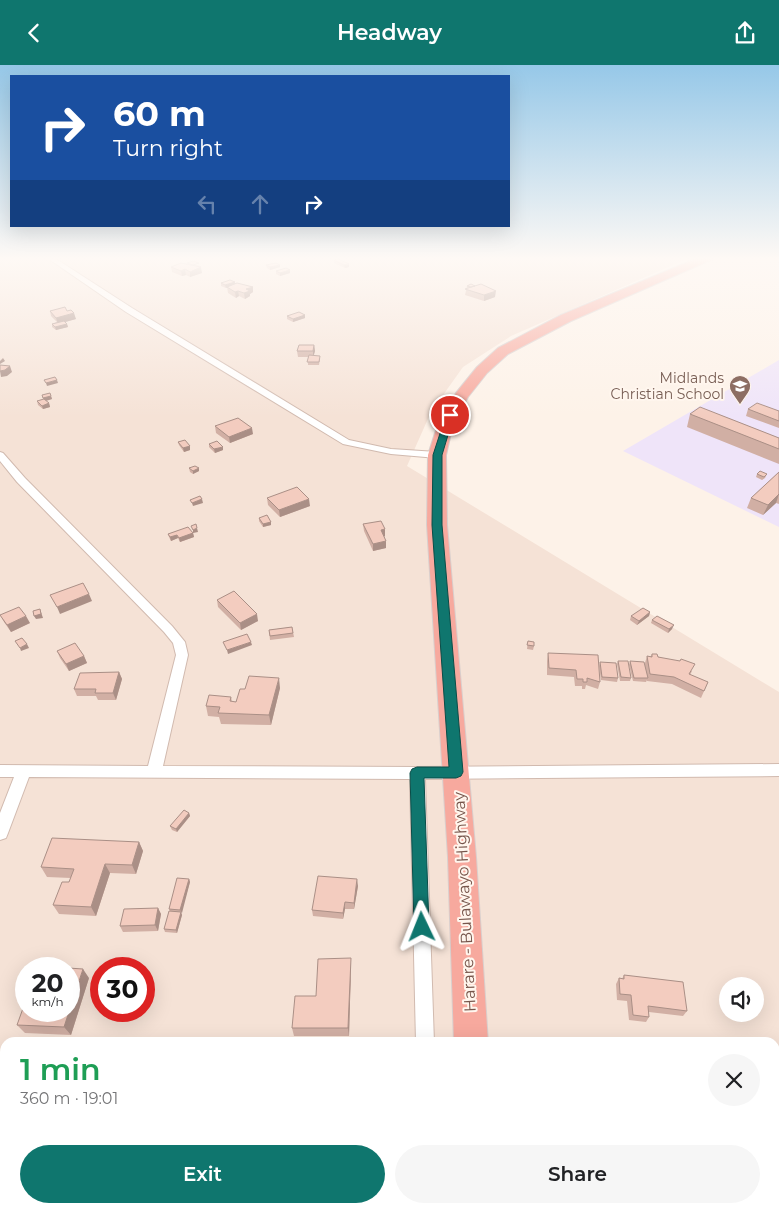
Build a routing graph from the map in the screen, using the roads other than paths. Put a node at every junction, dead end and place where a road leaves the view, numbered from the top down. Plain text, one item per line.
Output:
1 (132, 311) edge
2 (581, 311) edge
3 (0, 455) edge
4 (437, 455) junction
5 (779, 770) edge
6 (0, 771) edge
7 (24, 771) junction
8 (154, 771) junction
9 (456, 772) junction
10 (417, 773) junction
11 (0, 833) edge
12 (425, 1037) edge
13 (471, 1037) edge

1 - 4 street
2 - 4 highway, Harare - Bulawayo Highway
3 - 8 street
4 - 9 highway, Harare - Bulawayo Highway
5 - 9 street
6 - 7 street
7 - 8 street
7 - 11 street
8 - 10 street
9 - 10 street
9 - 13 highway, Harare - Bulawayo Highway
10 - 12 street

